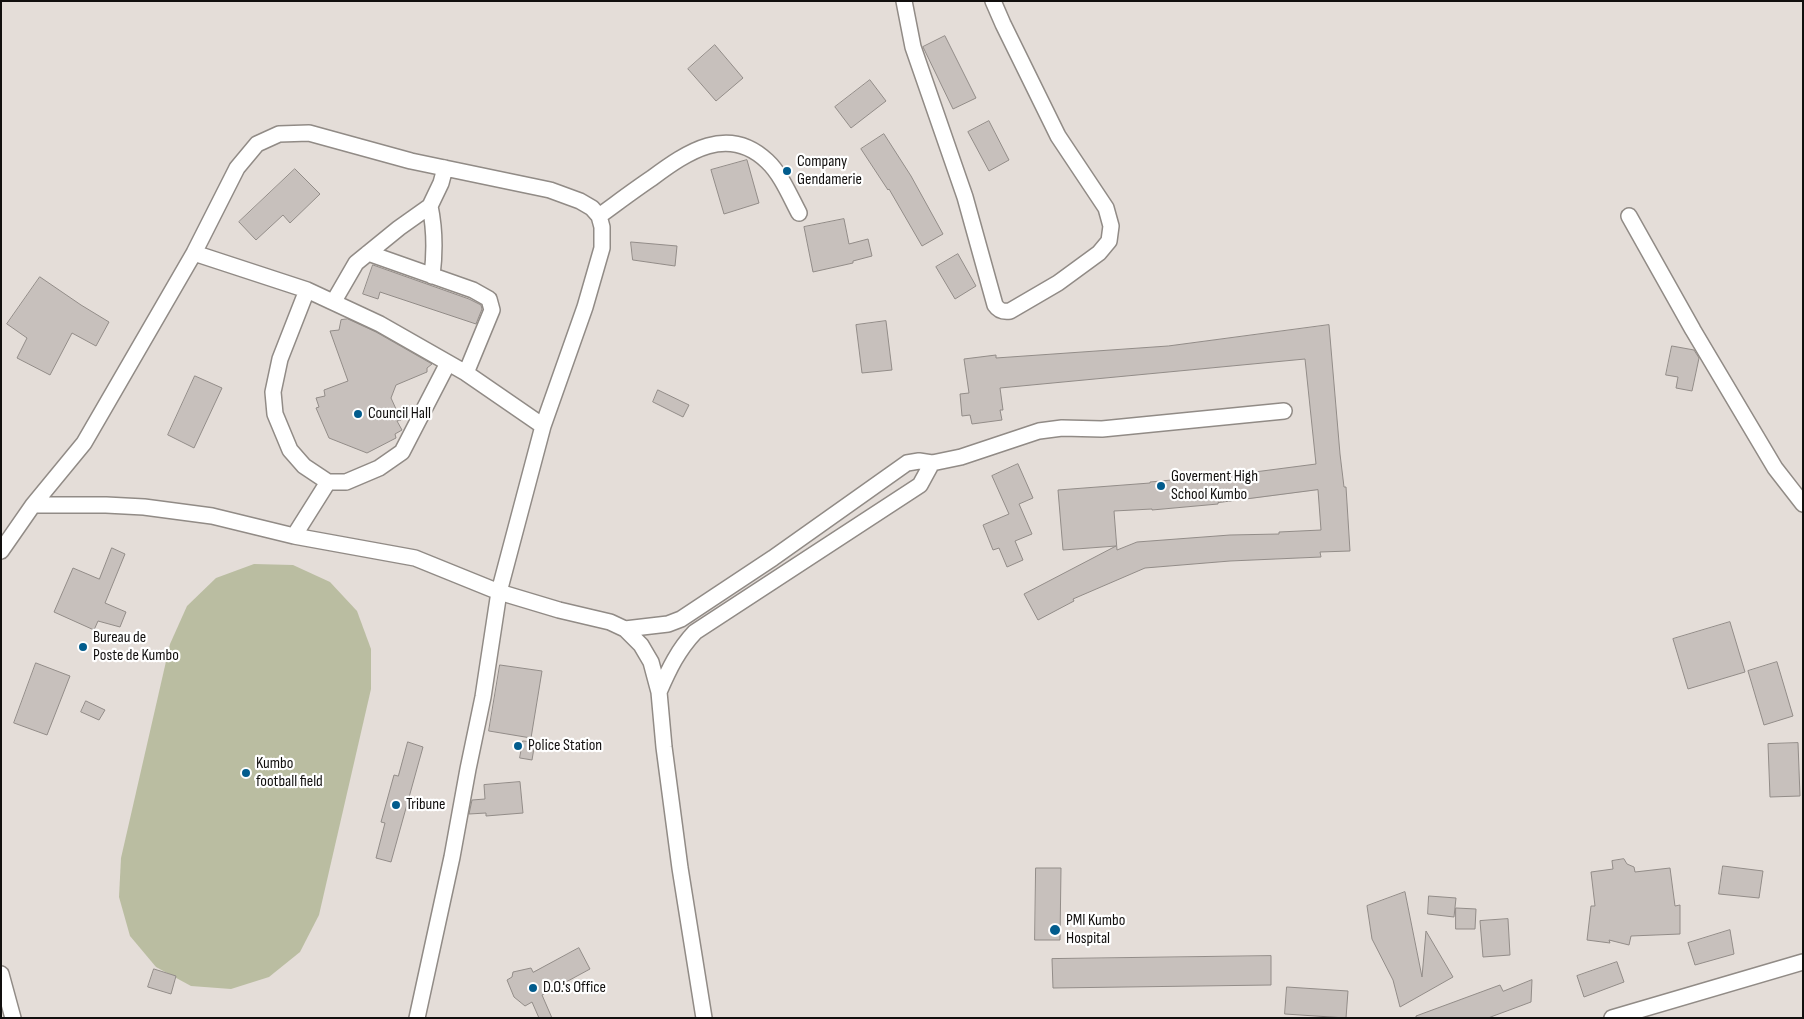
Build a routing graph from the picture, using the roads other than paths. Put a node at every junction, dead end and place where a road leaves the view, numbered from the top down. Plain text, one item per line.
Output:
1 (904, 1) edge
2 (993, 1) edge
3 (445, 168) junction
4 (430, 206) junction
5 (799, 213) dead end
6 (599, 216) junction
7 (1629, 216) dead end
8 (194, 253) junction
9 (368, 253) junction
10 (432, 276) junction
11 (307, 290) junction
12 (334, 301) junction
13 (448, 362) junction
14 (466, 373) junction
15 (1284, 411) dead end
16 (543, 426) junction
17 (932, 463) junction
18 (328, 482) junction
19 (33, 504) junction
20 (1803, 504) edge
21 (294, 536) junction
22 (1, 551) edge
23 (499, 592) junction
24 (624, 629) junction
25 (659, 692) junction
26 (1803, 962) edge
27 (1, 974) edge
28 (8, 1011) edge
29 (417, 1018) edge
30 (704, 1018) edge
31 (1612, 1018) edge

1 - 2 street
3 - 4 street
3 - 6 street
3 - 8 street
4 - 9 street
4 - 10 street
5 - 6 street
6 - 16 street
7 - 20 street
8 - 11 street
8 - 19 street
9 - 10 street
9 - 12 street
10 - 14 street
11 - 12 street
11 - 18 street
12 - 13 street
13 - 14 street
13 - 18 street
14 - 16 street
15 - 17 street
16 - 23 street
17 - 24 street
17 - 25 street
18 - 21 street
19 - 21 street
19 - 22 street
21 - 23 street
23 - 24 street
23 - 29 street
24 - 25 street
25 - 30 street
26 - 31 street
27 - 28 street

